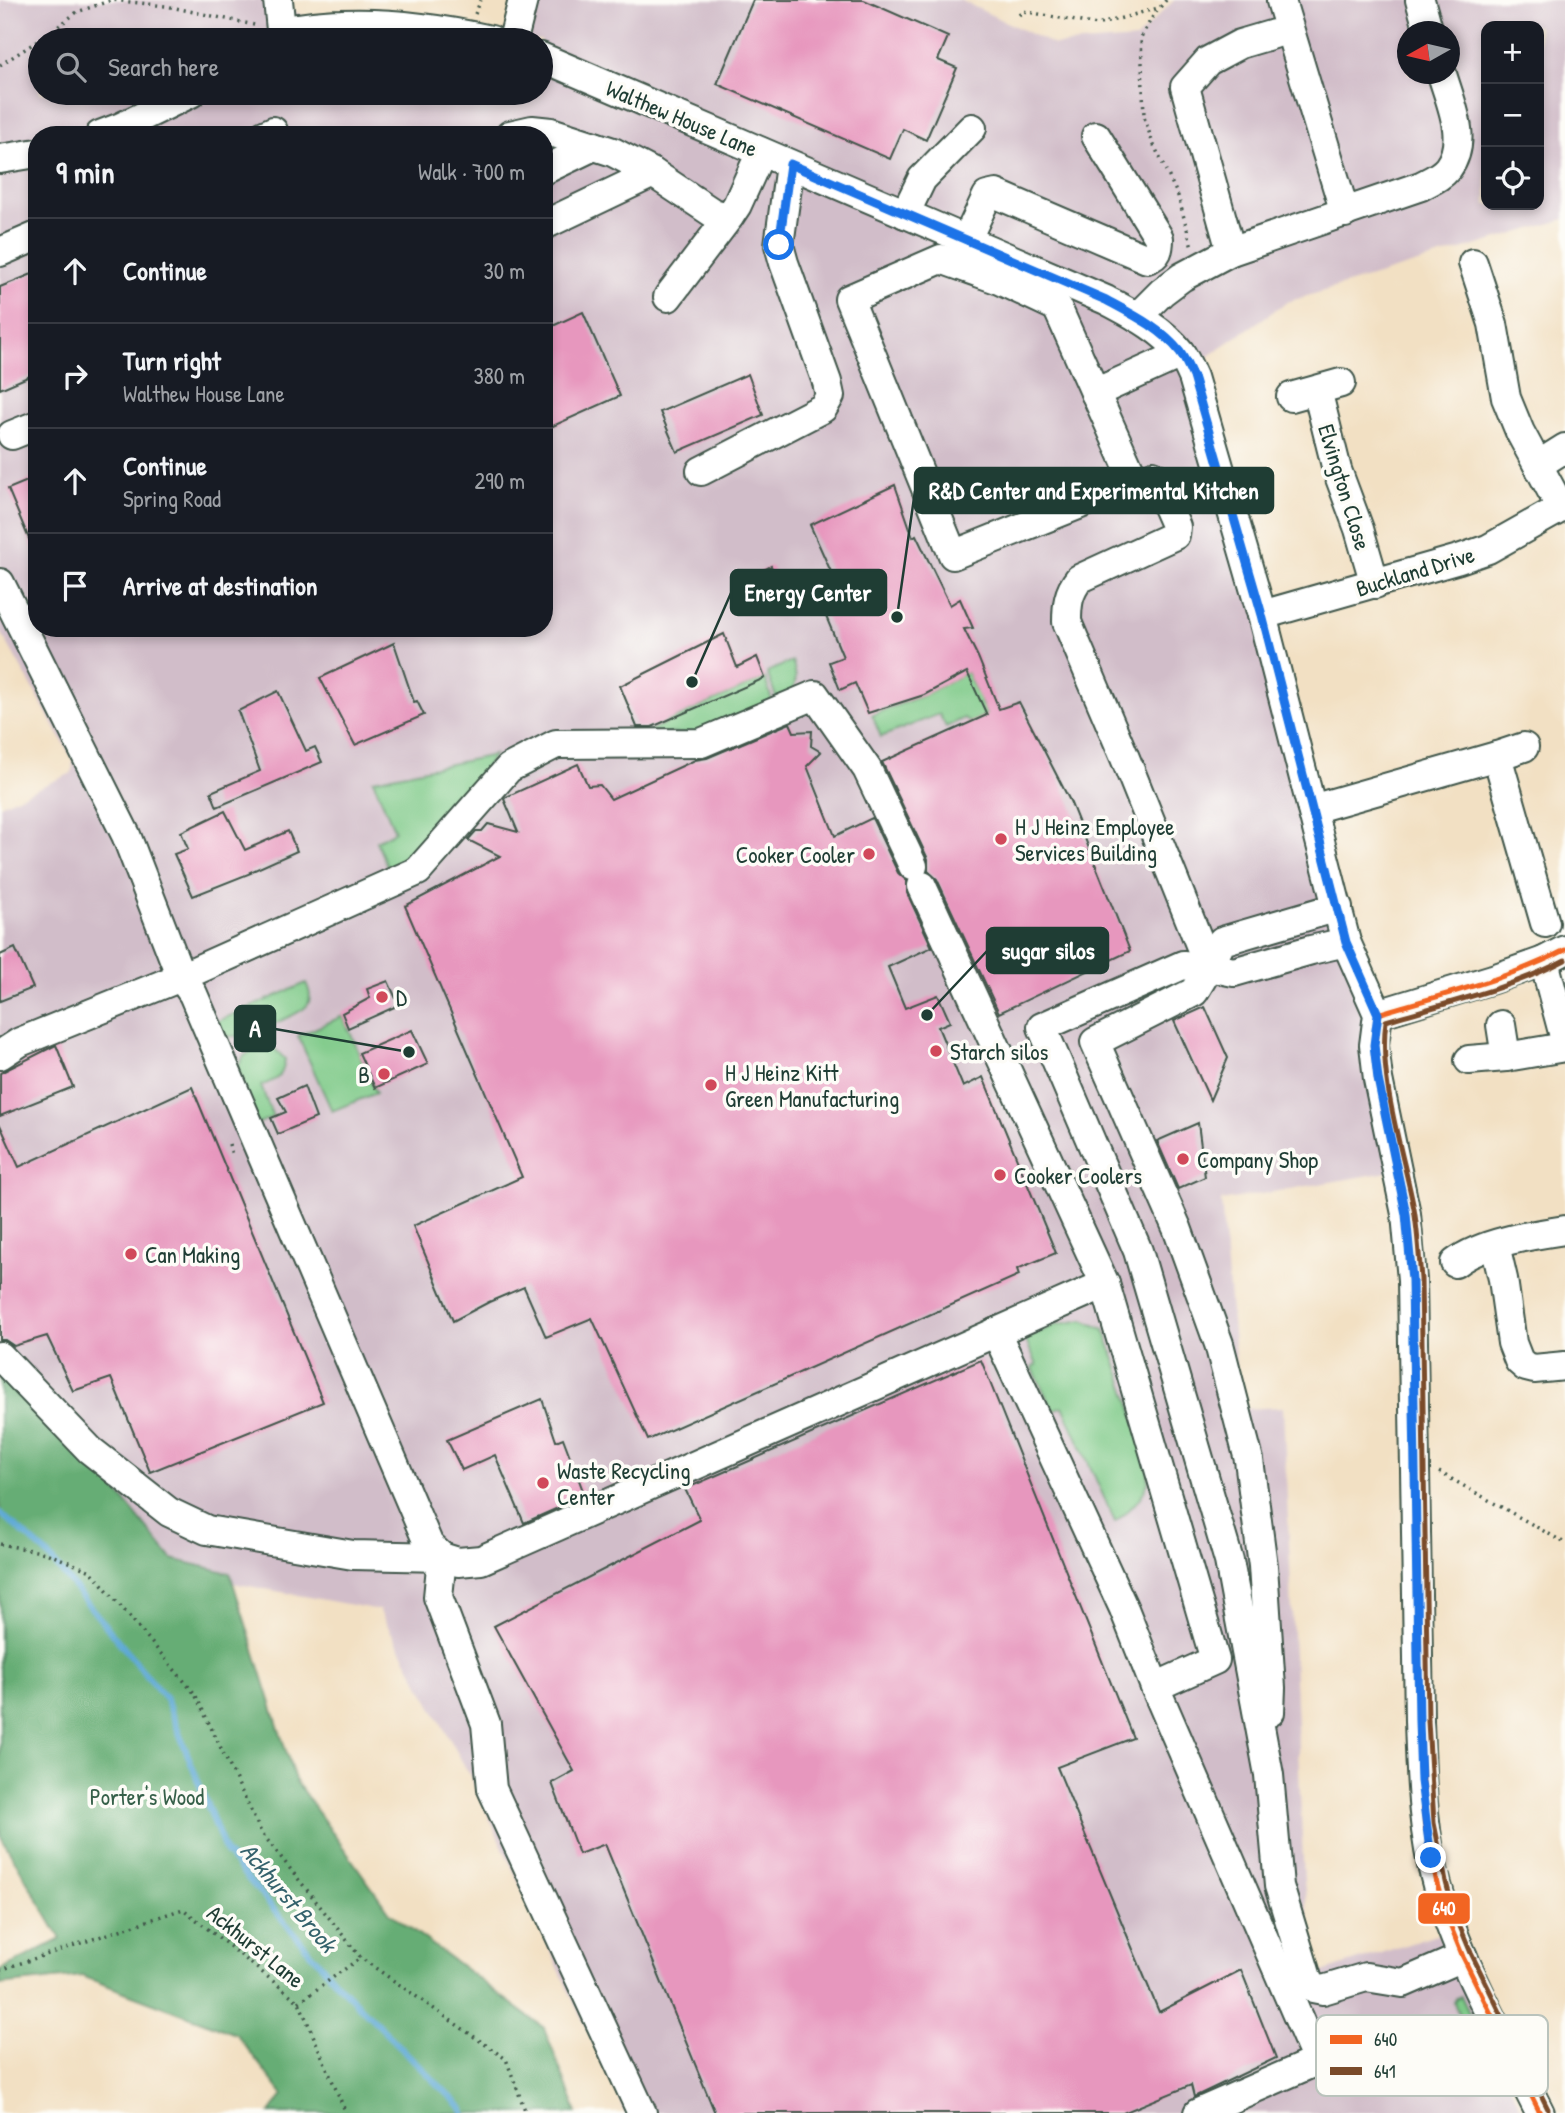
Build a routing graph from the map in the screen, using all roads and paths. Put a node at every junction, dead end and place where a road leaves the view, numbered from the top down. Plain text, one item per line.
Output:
1 (278, 0) edge
2 (523, 0) edge
3 (1166, 0) edge
4 (1282, 0) edge
5 (1420, 0) edge
6 (1160, 7) junction
7 (1019, 15) dead end
8 (1426, 21) edge
9 (56, 28) edge
10 (249, 28) edge
11 (276, 28) edge
12 (312, 28) edge
13 (422, 28) edge
14 (516, 28) edge
15 (1274, 34) dead end
16 (28, 47) edge
17 (553, 62) edge
18 (0, 65) edge
19 (1445, 84) edge
20 (166, 105) edge
21 (123, 126) edge
22 (972, 128) dead end
23 (553, 133) edge
24 (1096, 136) dead end
25 (594, 146) junction
26 (761, 152) junction
27 (28, 154) edge
28 (0, 159) edge
29 (790, 164) junction
30 (553, 166) edge
31 (653, 173) junction
32 (1345, 213) junction
33 (905, 214) junction
34 (729, 217) junction
35 (553, 221) edge
36 (28, 240) edge
37 (966, 241) junction
38 (1231, 251) junction
39 (0, 252) edge
40 (1473, 264) dead end
41 (1198, 267) junction
42 (668, 297) dead end
43 (1137, 317) junction
44 (1181, 354) junction
45 (1317, 390) dead end
46 (1095, 393) junction
47 (1565, 448) edge
48 (1538, 466) junction
49 (701, 471) dead end
50 (1135, 482) junction
51 (1563, 511) edge
52 (0, 583) edge
53 (1375, 584) junction
54 (1262, 615) junction
55 (1524, 747) dead end
56 (1497, 756) junction
57 (1312, 809) junction
58 (1338, 907) junction
59 (1545, 923) dead end
60 (1346, 942) junction
61 (1555, 956) edge
62 (1209, 967) junction
63 (181, 977) junction
64 (1378, 1014) junction
65 (1501, 1025) dead end
66 (1565, 1040) edge
67 (1565, 1048) edge
68 (0, 1055) edge
69 (1506, 1057) junction
70 (1469, 1060) dead end
71 (1565, 1230) edge
72 (1495, 1245) junction
73 (1455, 1263) dead end
74 (1105, 1284) junction
75 (996, 1332) junction
76 (0, 1356) edge
77 (1565, 1366) edge
78 (1416, 1459) junction
79 (1565, 1543) edge
80 (0, 1544) edge
81 (442, 1557) junction
82 (1155, 1688) junction
83 (1269, 1775) junction
84 (1463, 1957) junction
85 (361, 1958) junction
86 (0, 1970) edge
87 (299, 2002) junction
88 (1492, 2015) edge
89 (1316, 2059) edge
90 (1316, 2061) edge
91 (1532, 2096) edge
92 (346, 2113) edge
93 (526, 2113) edge
94 (642, 2113) edge
95 (1198, 2113) edge
96 (1540, 2113) edge

1 - 11 street
2 - 14 street
3 - 6 path
4 - 32 street
5 - 8 street
6 - 7 path
6 - 41 path
9 - 10 path
12 - 13 street
15 - 38 street
16 - 18 path
17 - 26 street, Walthew House Lane
19 - 32 street
20 - 21 street
22 - 33 street
23 - 25 street
24 - 37 street
25 - 30 street
25 - 31 street
26 - 29 street, Walthew House Lane
26 - 34 street
27 - 28 street
29 - 33 street, Walthew House Lane
29 - 49 street
31 - 34 street
31 - 35 street
32 - 38 street
33 - 37 street, Walthew House Lane
34 - 42 street
36 - 39 street
37 - 43 street, Walthew House Lane
38 - 41 street
40 - 48 street, Buckland Drive
41 - 43 street
43 - 44 street, Walthew House Lane
44 - 46 street
44 - 54 street, Walthew House Lane
45 - 53 street, Elvington Close
46 - 50 street
46 - 50 street
47 - 48 street
48 - 51 street, Buckland Drive
50 - 62 street
51 - 53 street, Buckland Drive
52 - 63 street
53 - 54 street, Buckland Drive
54 - 57 street, Walthew House Lane
55 - 56 street
56 - 57 street
56 - 59 street
57 - 58 street, Walthew House Lane
58 - 60 street, Walthew House Lane
58 - 62 street
60 - 62 street
60 - 64 street, Walthew House Lane
61 - 64 street
61 - 66 street
62 - 83 street
62 - 83 street
63 - 68 street
63 - 74 street
63 - 81 street
64 - 78 street
65 - 69 street
67 - 69 street
69 - 70 street
71 - 72 street
72 - 73 street
72 - 77 street
74 - 75 street
74 - 82 street
75 - 81 street
75 - 82 street
76 - 81 street
78 - 79 path
78 - 84 street
80 - 85 path
81 - 94 street
82 - 89 street
83 - 84 street
84 - 88 street
85 - 87 path
85 - 93 path
86 - 87 path, Ackhurst Lane
87 - 92 path, Ackhurst Lane
90 - 95 street
91 - 96 street

